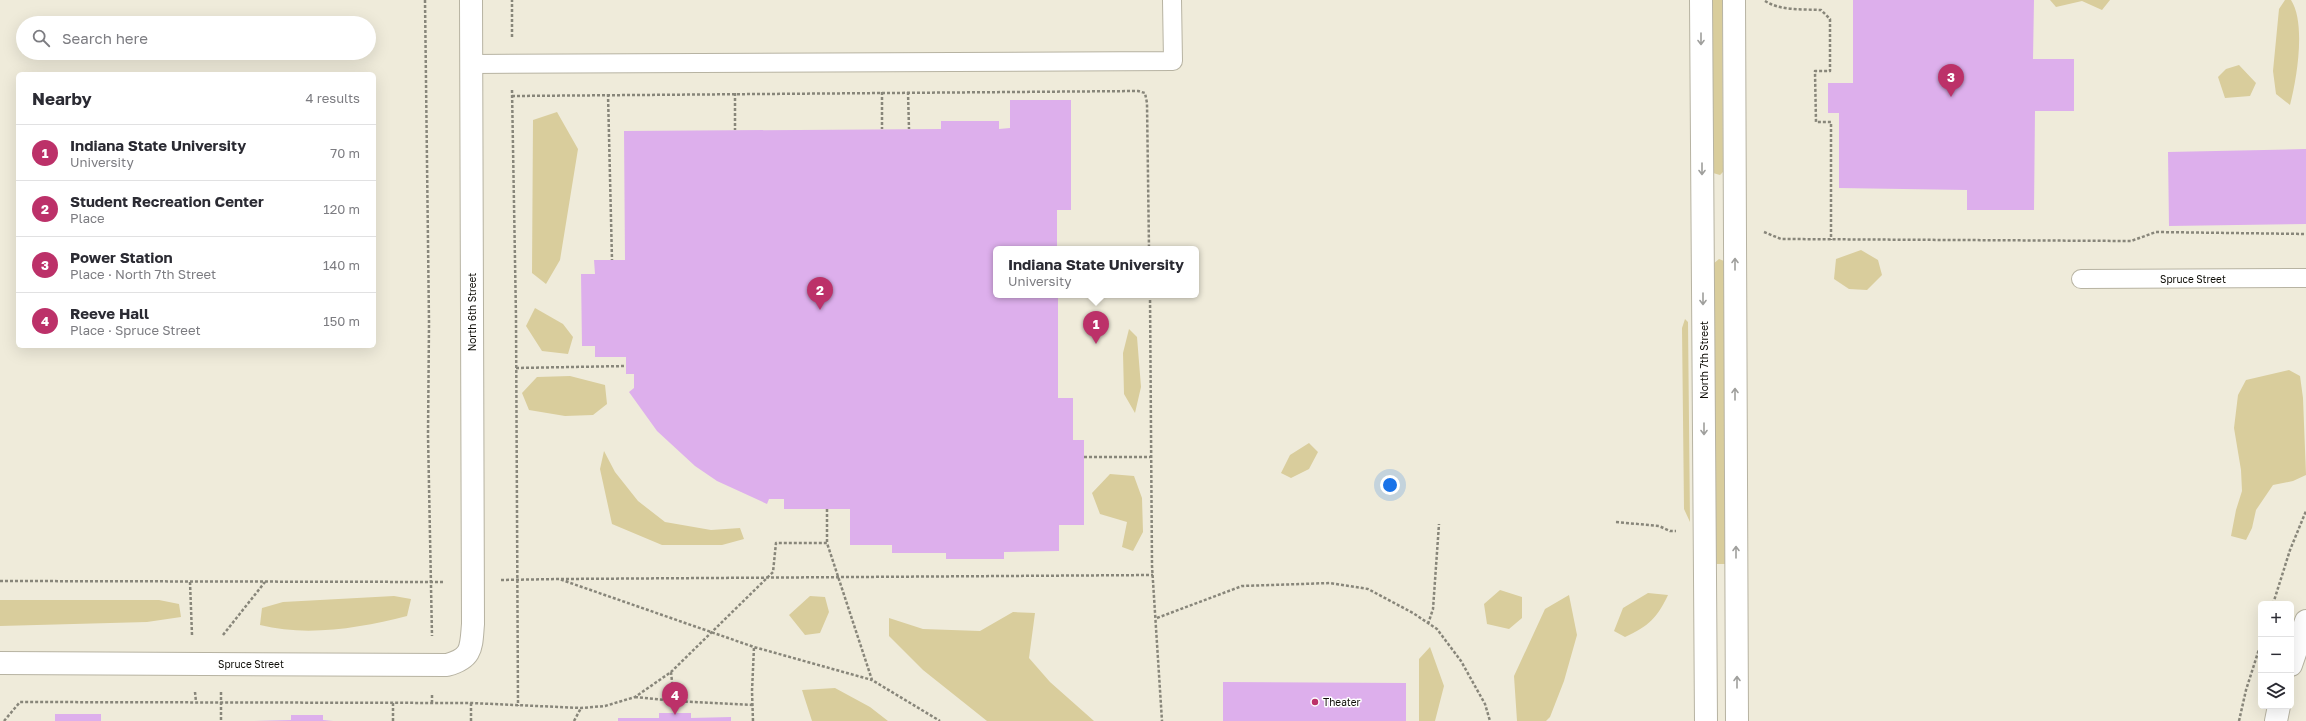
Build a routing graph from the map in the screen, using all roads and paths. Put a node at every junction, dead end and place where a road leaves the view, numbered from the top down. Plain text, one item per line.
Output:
1 (425, 0) edge
2 (472, 0) edge
3 (512, 0) edge
4 (1172, 0) edge
5 (1701, 0) edge
6 (1734, 0) edge
7 (1765, 0) edge
8 (1764, 5) dead end
9 (881, 62) junction
10 (910, 62) junction
11 (606, 63) junction
12 (735, 63) junction
13 (472, 64) junction
14 (511, 64) junction
15 (882, 93) junction
16 (908, 93) junction
17 (735, 94) junction
18 (608, 95) junction
19 (512, 96) junction
20 (882, 129) dead end
21 (909, 129) dead end
22 (736, 130) dead end
23 (1760, 230) dead end
24 (2306, 234) edge
25 (1831, 240) junction
26 (1149, 246) edge
27 (612, 260) dead end
28 (2306, 278) edge
29 (2081, 279) dead end
30 (1150, 298) edge
31 (626, 366) dead end
32 (516, 368) junction
33 (1084, 457) dead end
34 (1150, 457) junction
35 (827, 509) dead end
36 (2306, 511) edge
37 (1616, 522) dead end
38 (1439, 524) dead end
39 (1676, 538) dead end
40 (827, 543) dead end
41 (1153, 575) junction
42 (516, 579) junction
43 (558, 579) junction
44 (473, 580) junction
45 (0, 581) edge
46 (432, 582) junction
47 (2274, 601) edge
48 (847, 606) dead end
49 (1157, 618) junction
50 (2306, 620) edge
51 (473, 624) joint
52 (1428, 624) junction
53 (754, 647) junction
54 (2258, 652) edge
55 (2294, 656) edge
56 (0, 663) edge
57 (432, 665) junction
58 (671, 672) dead end
59 (872, 680) junction
60 (635, 696) dead end
61 (674, 701) junction
62 (393, 702) dead end
63 (432, 702) dead end
64 (471, 702) dead end
65 (753, 705) junction
66 (518, 706) dead end
67 (581, 708) dead end
68 (2278, 709) edge
69 (393, 721) edge
70 (471, 721) edge
71 (574, 721) edge
72 (753, 721) edge
73 (940, 721) edge
74 (1162, 721) edge
75 (1490, 721) edge
76 (1706, 721) edge
77 (1737, 721) edge
78 (2239, 721) edge
79 (2276, 721) edge

1 - 46 path
2 - 13 street, North 6th Street
3 - 14 path
4 - 10 lane
5 -> 76 street, North 7th Street
77 -> 6 street
7 - 8 path
7 - 25 path
9 - 10 lane
9 - 12 lane
9 - 15 path
10 - 16 path
11 - 12 lane
11 - 14 lane
11 - 18 path
12 - 17 path
13 - 14 lane
13 - 44 street, North 6th Street
14 - 19 path
15 - 16 path
15 - 17 path
15 - 20 path
16 - 21 path
16 - 26 path
17 - 18 path
17 - 22 path
18 - 19 path
18 - 27 path
19 - 32 path
23 - 25 path
24 - 25 path
28 - 29 lane, Spruce Street
30 - 34 path
31 - 32 path
32 - 42 path
33 - 34 path
34 - 41 path
35 - 40 path
36 - 47 path
37 - 39 path
38 - 52 path
41 - 43 path
41 - 49 path
42 - 43 path
42 - 44 path
42 - 66 path
43 - 53 path
44 - 46 path
44 - 51 street, North 6th Street
45 - 46 path
46 - 57 path
48 - 59 path
49 - 52 path
49 - 74 path
50 - 55 street
51 - 57 street, Spruce Street
52 - 75 path
53 - 59 path
53 - 65 path
54 - 78 path
56 - 57 street, Spruce Street
57 - 63 path
58 - 61 path
59 - 73 path
60 - 61 path
61 - 65 path
62 - 69 path
64 - 70 path
65 - 72 path
67 - 71 path
68 - 79 street

